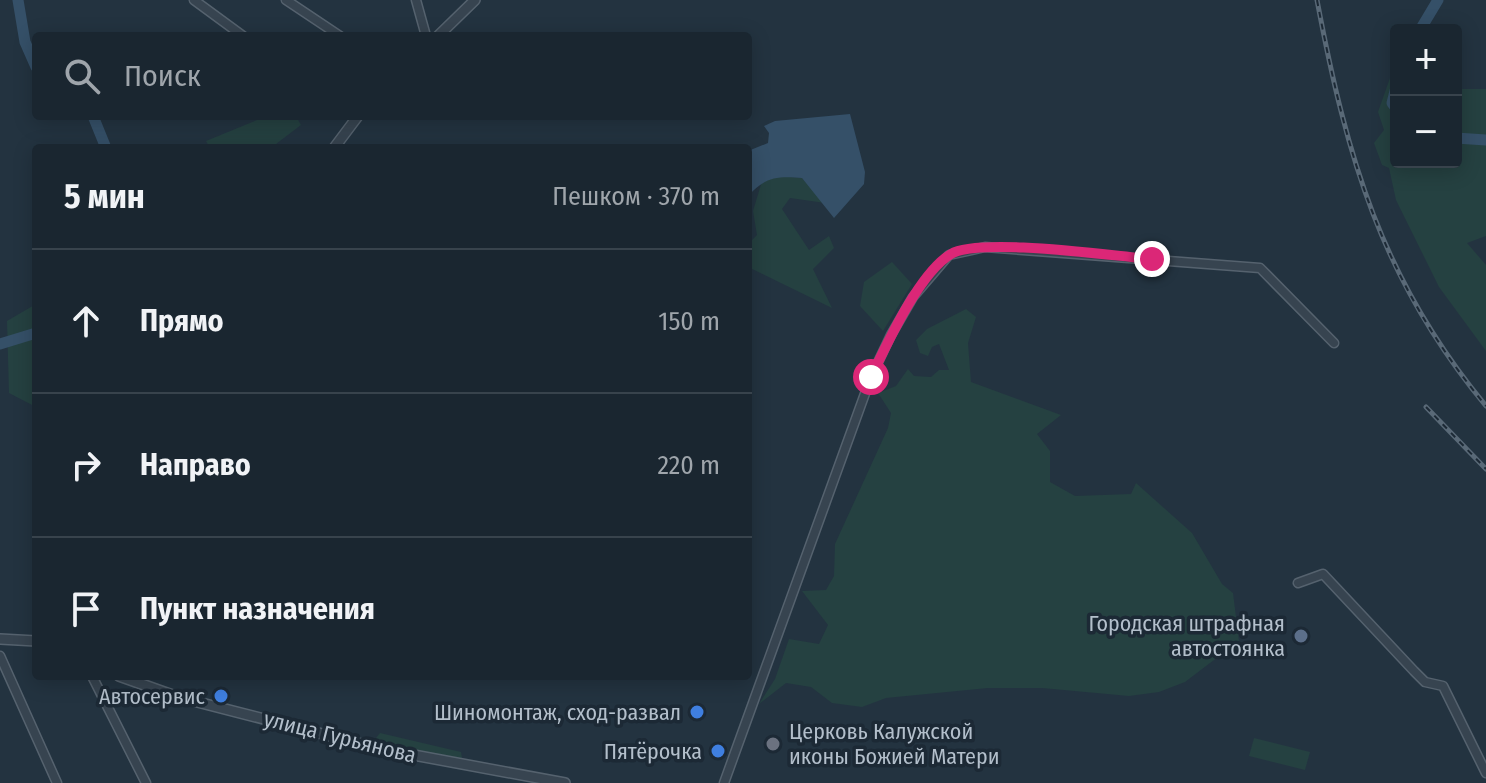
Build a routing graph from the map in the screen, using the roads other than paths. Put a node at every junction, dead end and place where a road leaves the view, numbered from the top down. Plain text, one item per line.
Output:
1 (194, 0) edge
2 (286, 0) edge
3 (416, 0) edge
4 (475, 0) edge
5 (238, 32) edge
6 (334, 32) edge
7 (425, 32) edge
8 (442, 32) edge
9 (355, 120) edge
10 (337, 144) edge
11 (1334, 343) dead end
12 (1298, 583) dead end
13 (0, 639) edge
14 (32, 641) edge
15 (0, 656) edge
16 (94, 680) edge
17 (130, 680) edge
18 (1486, 773) edge
19 (57, 783) edge
20 (146, 783) edge
21 (565, 783) edge
22 (724, 783) edge

1 - 5 street
2 - 6 street
3 - 7 street
4 - 8 street
9 - 10 street
11 - 22 street
12 - 18 street
13 - 14 street
15 - 19 street
16 - 20 street
17 - 21 street, улица Гурьянова

